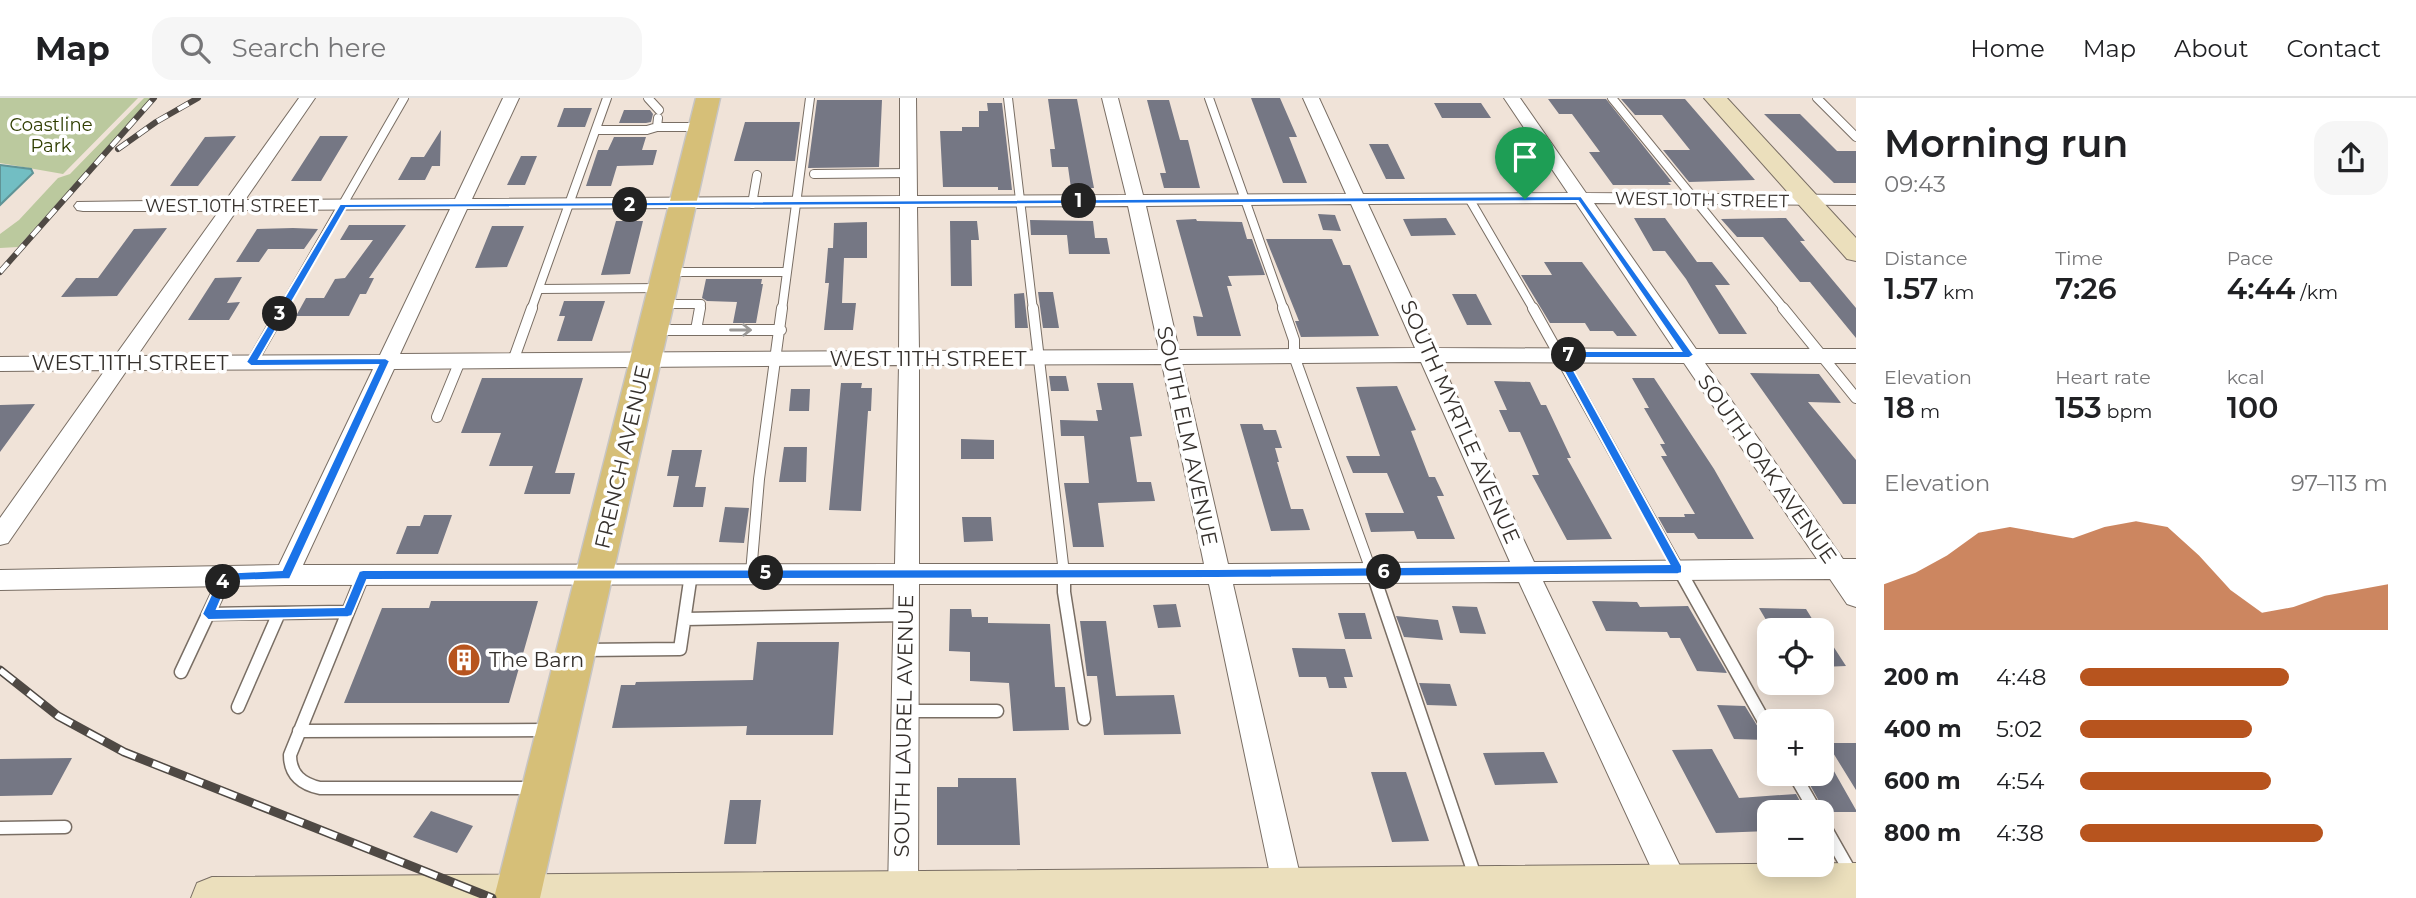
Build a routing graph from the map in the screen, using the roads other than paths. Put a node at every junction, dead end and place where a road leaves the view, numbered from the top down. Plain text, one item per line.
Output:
1 (307, 98) edge
2 (404, 98) edge
3 (511, 98) edge
4 (607, 98) edge
5 (648, 98) edge
6 (708, 98) edge
7 (810, 98) edge
8 (908, 98) edge
9 (1008, 98) edge
10 (1110, 98) edge
11 (1209, 98) edge
12 (1311, 98) edge
13 (1512, 98) edge
14 (1612, 98) edge
15 (1715, 98) edge
16 (1817, 98) edge
17 (658, 118) junction
18 (702, 127) junction
19 (597, 130) junction
20 (1856, 137) edge
21 (910, 173) junction
22 (814, 174) dead end
23 (757, 175) dead end
24 (1581, 198) junction
25 (1694, 198) junction
26 (1470, 200) junction
27 (1856, 200) edge
28 (1136, 201) junction
29 (1243, 201) junction
30 (1360, 201) junction
31 (911, 202) junction
32 (1020, 202) junction
33 (1808, 202) junction
34 (752, 204) junction
35 (795, 204) junction
36 (343, 205) junction
37 (458, 205) junction
38 (571, 205) junction
39 (684, 205) junction
40 (83, 206) dead end
41 (232, 206) junction
42 (1856, 253) edge
43 (787, 272) junction
44 (538, 289) junction
45 (661, 299) junction
46 (696, 330) junction
47 (781, 330) junction
48 (1429, 355) junction
49 (1560, 355) junction
50 (1689, 355) junction
51 (1822, 355) junction
52 (1294, 356) junction
53 (1856, 356) edge
54 (1039, 358) junction
55 (1171, 358) junction
56 (909, 359) junction
57 (777, 360) junction
58 (385, 361) junction
59 (460, 361) junction
60 (513, 361) junction
61 (646, 361) junction
62 (251, 362) junction
63 (121, 363) junction
64 (0, 364) edge
65 (1856, 398) edge
66 (437, 417) dead end
67 (0, 536) edge
68 (1678, 569) junction
69 (1846, 569) edge
70 (1526, 570) junction
71 (906, 572) junction
72 (1371, 572) junction
73 (751, 573) junction
74 (1064, 573) junction
75 (1216, 573) junction
76 (595, 574) junction
77 (691, 574) junction
78 (286, 575) junction
79 (363, 575) junction
80 (226, 576) junction
81 (0, 580) edge
82 (1856, 597) edge
83 (348, 612) junction
84 (279, 613) junction
85 (208, 614) junction
86 (906, 615) junction
87 (685, 619) junction
88 (577, 650) junction
89 (181, 672) dead end
90 (238, 707) dead end
91 (1757, 709) edge
92 (905, 711) junction
93 (998, 711) dead end
94 (1084, 719) dead end
95 (558, 730) junction
96 (299, 731) junction
97 (544, 788) junction
98 (65, 827) dead end
99 (0, 828) edge
100 (1834, 844) edge
101 (1856, 883) edge
102 (1479, 887) junction
103 (1677, 891) edge
104 (902, 893) junction
105 (1289, 893) edge
106 (518, 896) edge
107 (364, 897) edge
108 (212, 898) edge

1 - 41 street
2 - 36 lane
3 - 37 street
4 - 19 lane
5 - 17 lane
6 - 18 main road, FRENCH AVENUE
7 - 35 lane
8 - 21 street, SOUTH LAUREL AVENUE
9 - 32 lane
10 - 28 street, SOUTH ELM AVENUE
11 - 29 lane
12 - 30 street, SOUTH MYRTLE AVENUE
13 - 24 street, SOUTH OAK AVENUE
14 - 25 lane
15 - 33 main road
16 - 20 lane
17 - 18 lane
17 - 19 lane
18 - 39 main road, FRENCH AVENUE
19 - 38 lane
21 - 22 lane
21 - 31 street, SOUTH LAUREL AVENUE
23 - 34 lane
24 - 25 street, WEST 10TH STREET
24 - 26 street, WEST 10TH STREET
24 - 50 street, SOUTH OAK AVENUE
25 - 33 street, WEST 10TH STREET
25 - 51 lane
26 - 30 street, WEST 10TH STREET
26 - 49 lane
27 - 33 street, WEST 10TH STREET
28 - 29 street, WEST 10TH STREET
28 - 32 street, WEST 10TH STREET
28 - 55 street, SOUTH ELM AVENUE
29 - 30 street, WEST 10TH STREET
29 - 52 lane
30 - 48 street, SOUTH MYRTLE AVENUE
31 - 32 street, WEST 10TH STREET
31 - 35 street, WEST 10TH STREET
31 - 56 street, SOUTH LAUREL AVENUE
32 - 54 lane
33 - 42 main road
34 - 35 street, WEST 10TH STREET
34 - 39 street, WEST 10TH STREET
35 - 43 lane
36 - 37 street, WEST 10TH STREET
36 - 41 street, WEST 10TH STREET
36 - 62 lane
37 - 38 street, WEST 10TH STREET
37 - 58 street
38 - 39 street, WEST 10TH STREET
38 - 44 lane
39 - 45 main road, FRENCH AVENUE
40 - 41 street, WEST 10TH STREET
41 - 63 street
43 - 45 lane
43 - 47 lane
44 - 45 lane
44 - 60 lane
45 - 46 lane
45 - 46 lane
45 - 61 main road, FRENCH AVENUE
46 -> 47 lane
47 - 57 lane
48 - 49 street, WEST 11TH STREET
48 - 52 street, WEST 11TH STREET
48 - 70 street, SOUTH MYRTLE AVENUE
49 - 50 street, WEST 11TH STREET
49 - 68 lane
50 - 51 street, WEST 11TH STREET
50 - 69 street, SOUTH OAK AVENUE
51 - 53 street, WEST 11TH STREET
51 - 65 lane
52 - 55 street, WEST 11TH STREET
52 - 72 lane
54 - 55 street, WEST 11TH STREET
54 - 56 street, WEST 11TH STREET
54 - 74 lane
55 - 75 street, SOUTH ELM AVENUE
56 - 57 street, WEST 11TH STREET
56 - 71 street, SOUTH LAUREL AVENUE
57 - 61 street, WEST 11TH STREET
57 - 73 lane
58 - 59 street, WEST 11TH STREET
58 - 62 street, WEST 11TH STREET
58 - 78 street
59 - 60 street, WEST 11TH STREET
59 - 66 lane
60 - 61 street, WEST 11TH STREET
61 - 76 main road, FRENCH AVENUE
62 - 63 street, WEST 11TH STREET
63 - 64 street, WEST 11TH STREET
63 - 67 street
68 - 69 street
68 - 70 street
68 - 91 lane
69 - 82 street, SOUTH OAK AVENUE
70 - 72 street
70 - 103 street, SOUTH MYRTLE AVENUE
71 - 73 street
71 - 74 street
71 - 86 street, SOUTH LAUREL AVENUE
72 - 75 street
72 - 102 lane
73 - 77 street
74 - 75 street
74 - 94 lane
75 - 105 street, SOUTH ELM AVENUE
76 - 77 street
76 - 79 street
76 - 88 main road, FRENCH AVENUE
77 - 87 lane
78 - 79 street
78 - 80 street
79 - 83 lane
80 - 81 street
80 - 85 lane
83 - 84 lane
83 - 96 lane
84 - 85 lane
84 - 90 lane
85 - 89 lane
86 - 87 lane
86 - 92 street, SOUTH LAUREL AVENUE
87 - 88 lane
88 - 95 main road, FRENCH AVENUE
92 - 93 lane
92 - 104 street, SOUTH LAUREL AVENUE
95 - 96 lane
95 - 97 main road, FRENCH AVENUE
96 - 97 lane
97 - 106 main road, FRENCH AVENUE
98 - 99 lane
100 - 101 lane
101 - 103 main road
102 - 103 main road
102 - 105 main road
104 - 105 main road
104 - 106 main road
106 - 107 main road
107 - 108 main road

